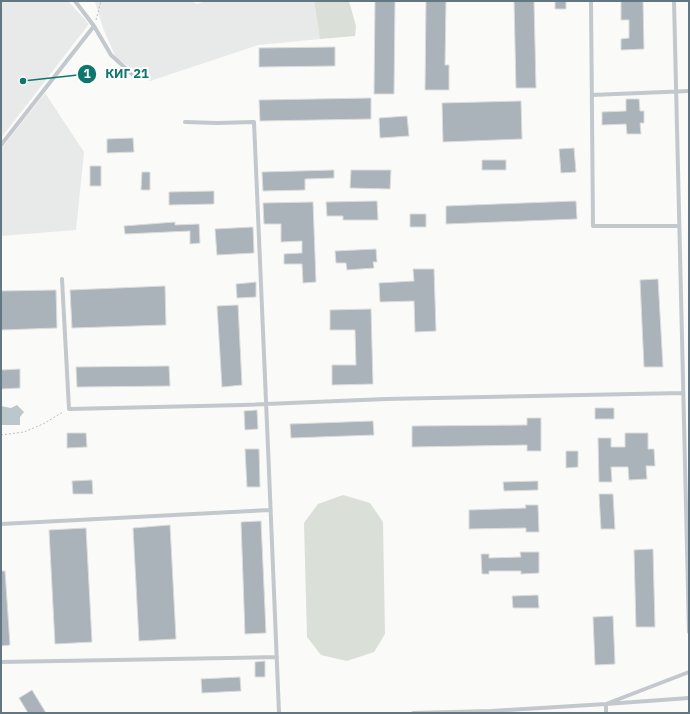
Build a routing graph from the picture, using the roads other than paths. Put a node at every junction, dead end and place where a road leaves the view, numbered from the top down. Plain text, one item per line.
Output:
1 (591, 1) edge
2 (674, 1) edge
3 (78, 2) edge
4 (94, 26) junction
5 (133, 76) dead end
6 (676, 92) junction
7 (689, 92) edge
8 (592, 95) junction
9 (185, 122) dead end
10 (1, 145) edge
11 (679, 226) junction
12 (62, 279) dead end
13 (683, 393) junction
14 (267, 404) junction
15 (270, 510) junction
16 (1, 524) edge
17 (689, 632) edge
18 (277, 657) junction
19 (1, 662) edge
20 (689, 672) edge
21 (689, 698) edge
22 (606, 704) junction
23 (491, 712) edge
24 (279, 713) edge
25 (413, 713) edge
26 (606, 713) edge

1 - 8 lane
2 - 6 lane
3 - 4 lane
4 - 5 lane
4 - 10 lane
6 - 7 lane
6 - 8 lane
6 - 11 lane
8 - 11 lane
9 - 14 lane
11 - 13 lane
12 - 14 lane
13 - 14 lane
13 - 17 lane
14 - 15 lane
15 - 16 lane
15 - 18 lane
18 - 19 lane
18 - 24 lane
20 - 22 lane
21 - 22 lane
22 - 23 lane
22 - 26 lane
23 - 25 lane

